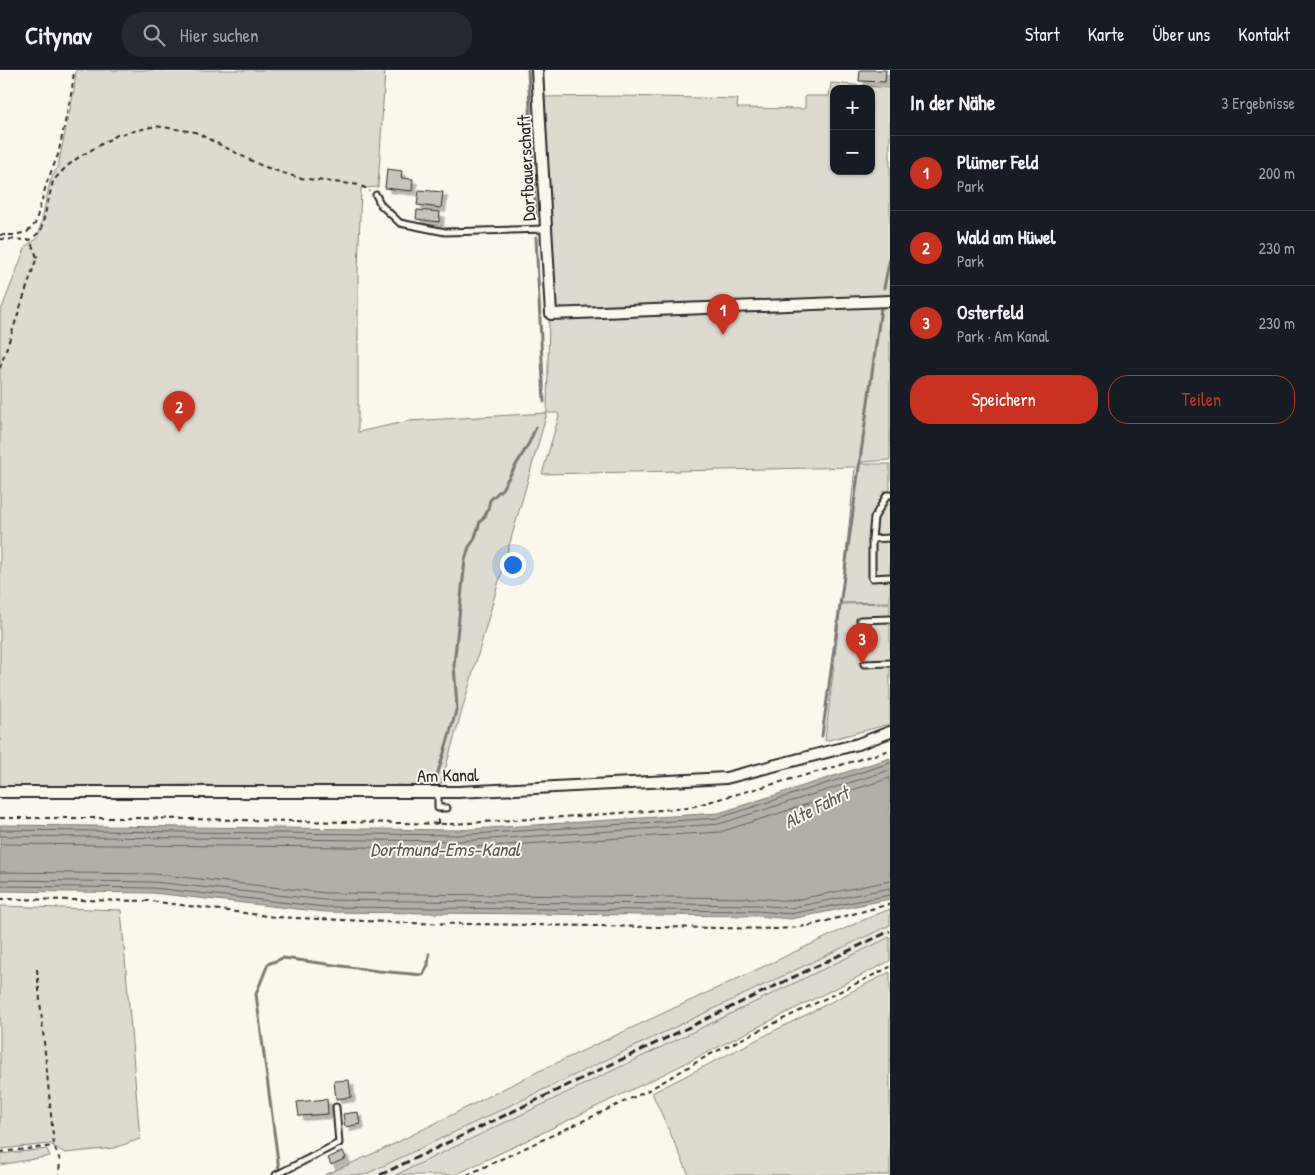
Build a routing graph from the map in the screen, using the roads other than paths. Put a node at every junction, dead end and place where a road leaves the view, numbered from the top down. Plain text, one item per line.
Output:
1 (537, 70) edge
2 (376, 195) road end
3 (546, 229) junction
4 (890, 301) edge
5 (890, 495) edge
6 (890, 538) edge
7 (872, 539) junction
8 (890, 577) edge
9 (890, 619) edge
10 (860, 620) dead end
11 (890, 663) edge
12 (864, 664) dead end
13 (890, 732) edge
14 (0, 792) edge
15 (438, 792) junction
16 (447, 808) dead end
17 (336, 1107) dead end
18 (276, 1175) edge

1 - 3 street, Dorfbauerschaft
2 - 3 lane, Dorfbauerschaft
3 - 4 street
5 - 7 lane
6 - 7 lane
7 - 8 lane
9 - 10 lane
11 - 12 lane
13 - 15 street, Am Kanal
14 - 15 street, Am Kanal
15 - 16 lane
17 - 18 lane

